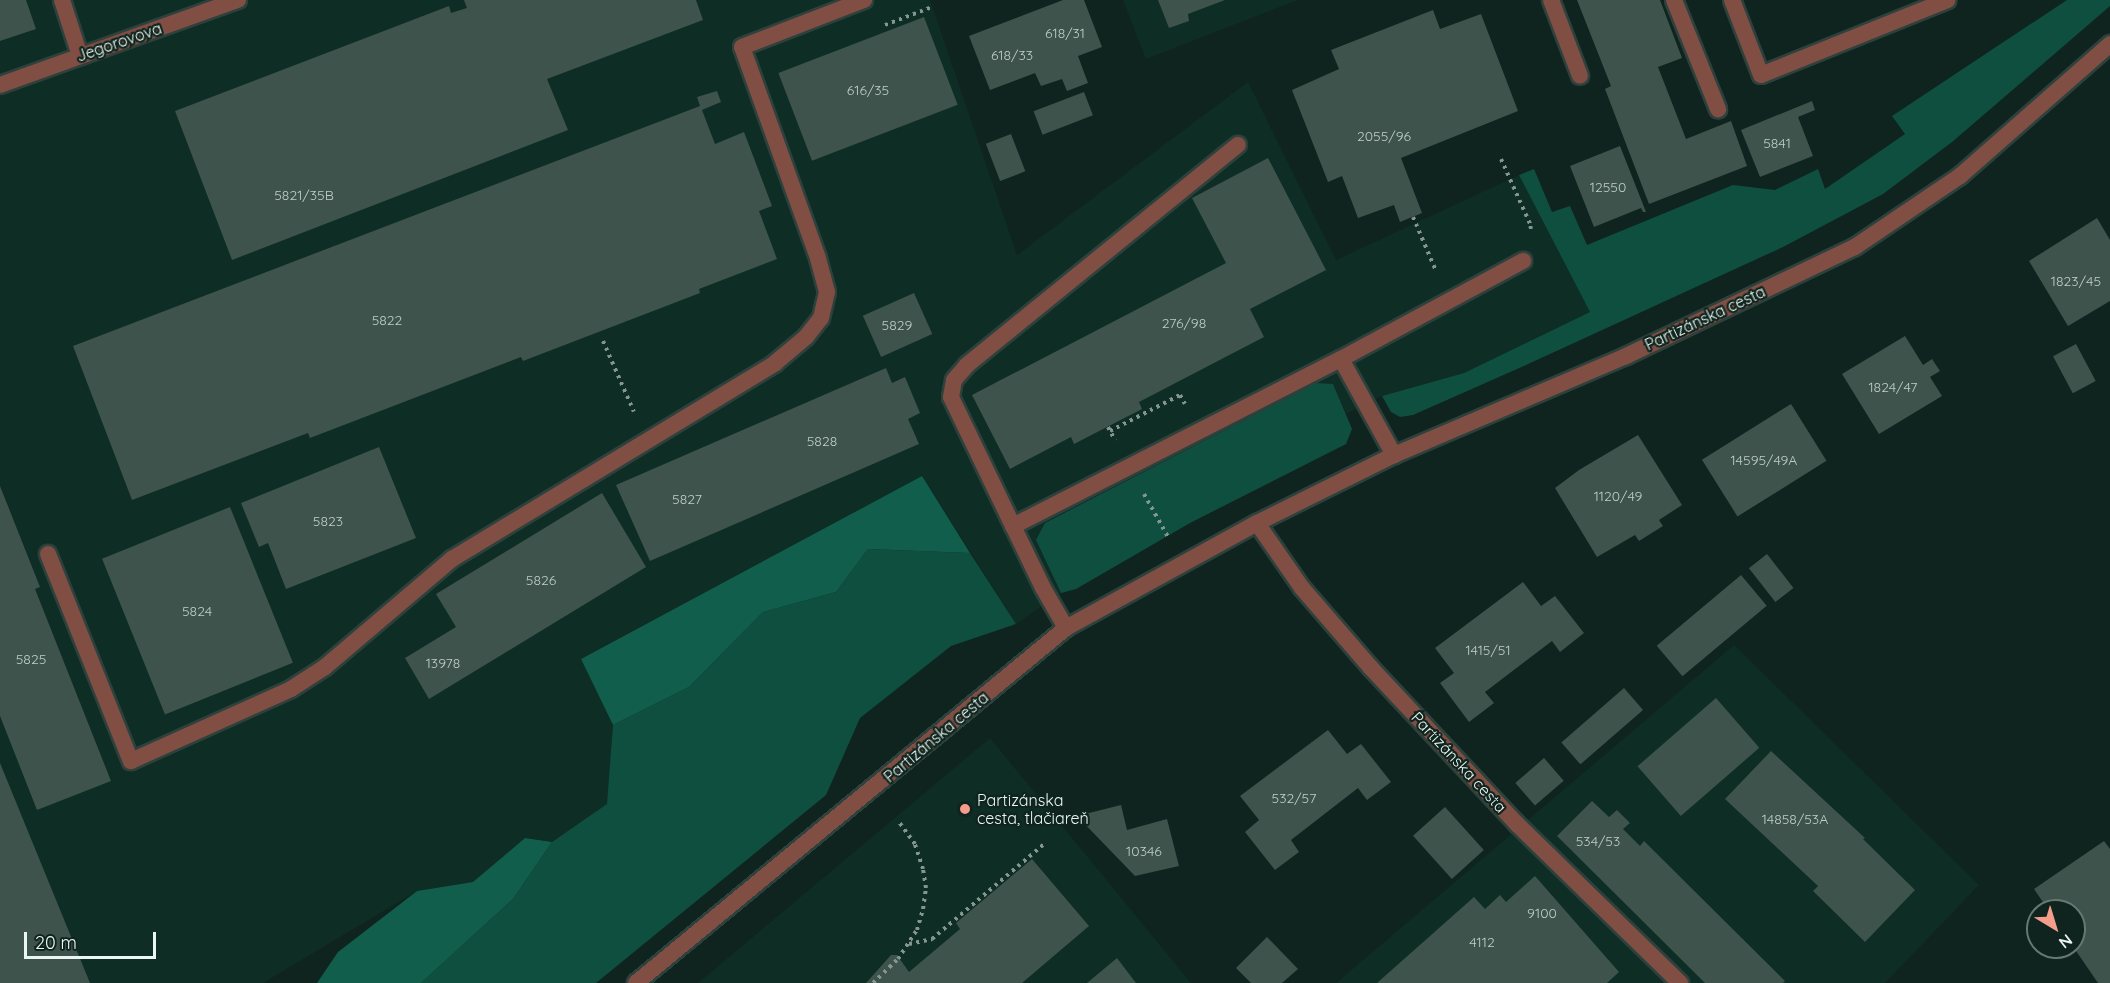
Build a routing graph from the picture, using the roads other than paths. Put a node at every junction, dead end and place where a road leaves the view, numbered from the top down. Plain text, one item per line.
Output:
1 (62, 0) edge
2 (238, 0) edge
3 (864, 0) edge
4 (1551, 0) edge
5 (1674, 0) edge
6 (1732, 0) edge
7 (1948, 0) edge
8 (1929, 3) edge
9 (2110, 44) edge
10 (80, 56) junction
11 (1580, 76) dead end
12 (0, 84) edge
13 (1718, 109) dead end
14 (1238, 145) dead end
15 (1523, 261) road end
16 (1341, 359) junction
17 (1394, 455) junction
18 (1257, 523) junction
19 (1013, 526) junction
20 (48, 554) dead end
21 (1066, 628) junction
22 (636, 983) edge
23 (1680, 983) edge

1 - 10 street
2 - 10 street, Jegorovova
3 - 20 street
4 - 11 street
5 - 13 street
6 - 8 street
7 - 8 street
9 - 17 street, Partizánska cesta
10 - 12 street, Jegorovova
14 - 19 street
15 - 16 street
16 - 17 street
16 - 19 street
17 - 18 street, Partizánska cesta
18 - 21 street, Partizánska cesta
18 - 23 street, Partizánska cesta
19 - 21 street
21 - 22 street, Partizánska cesta

